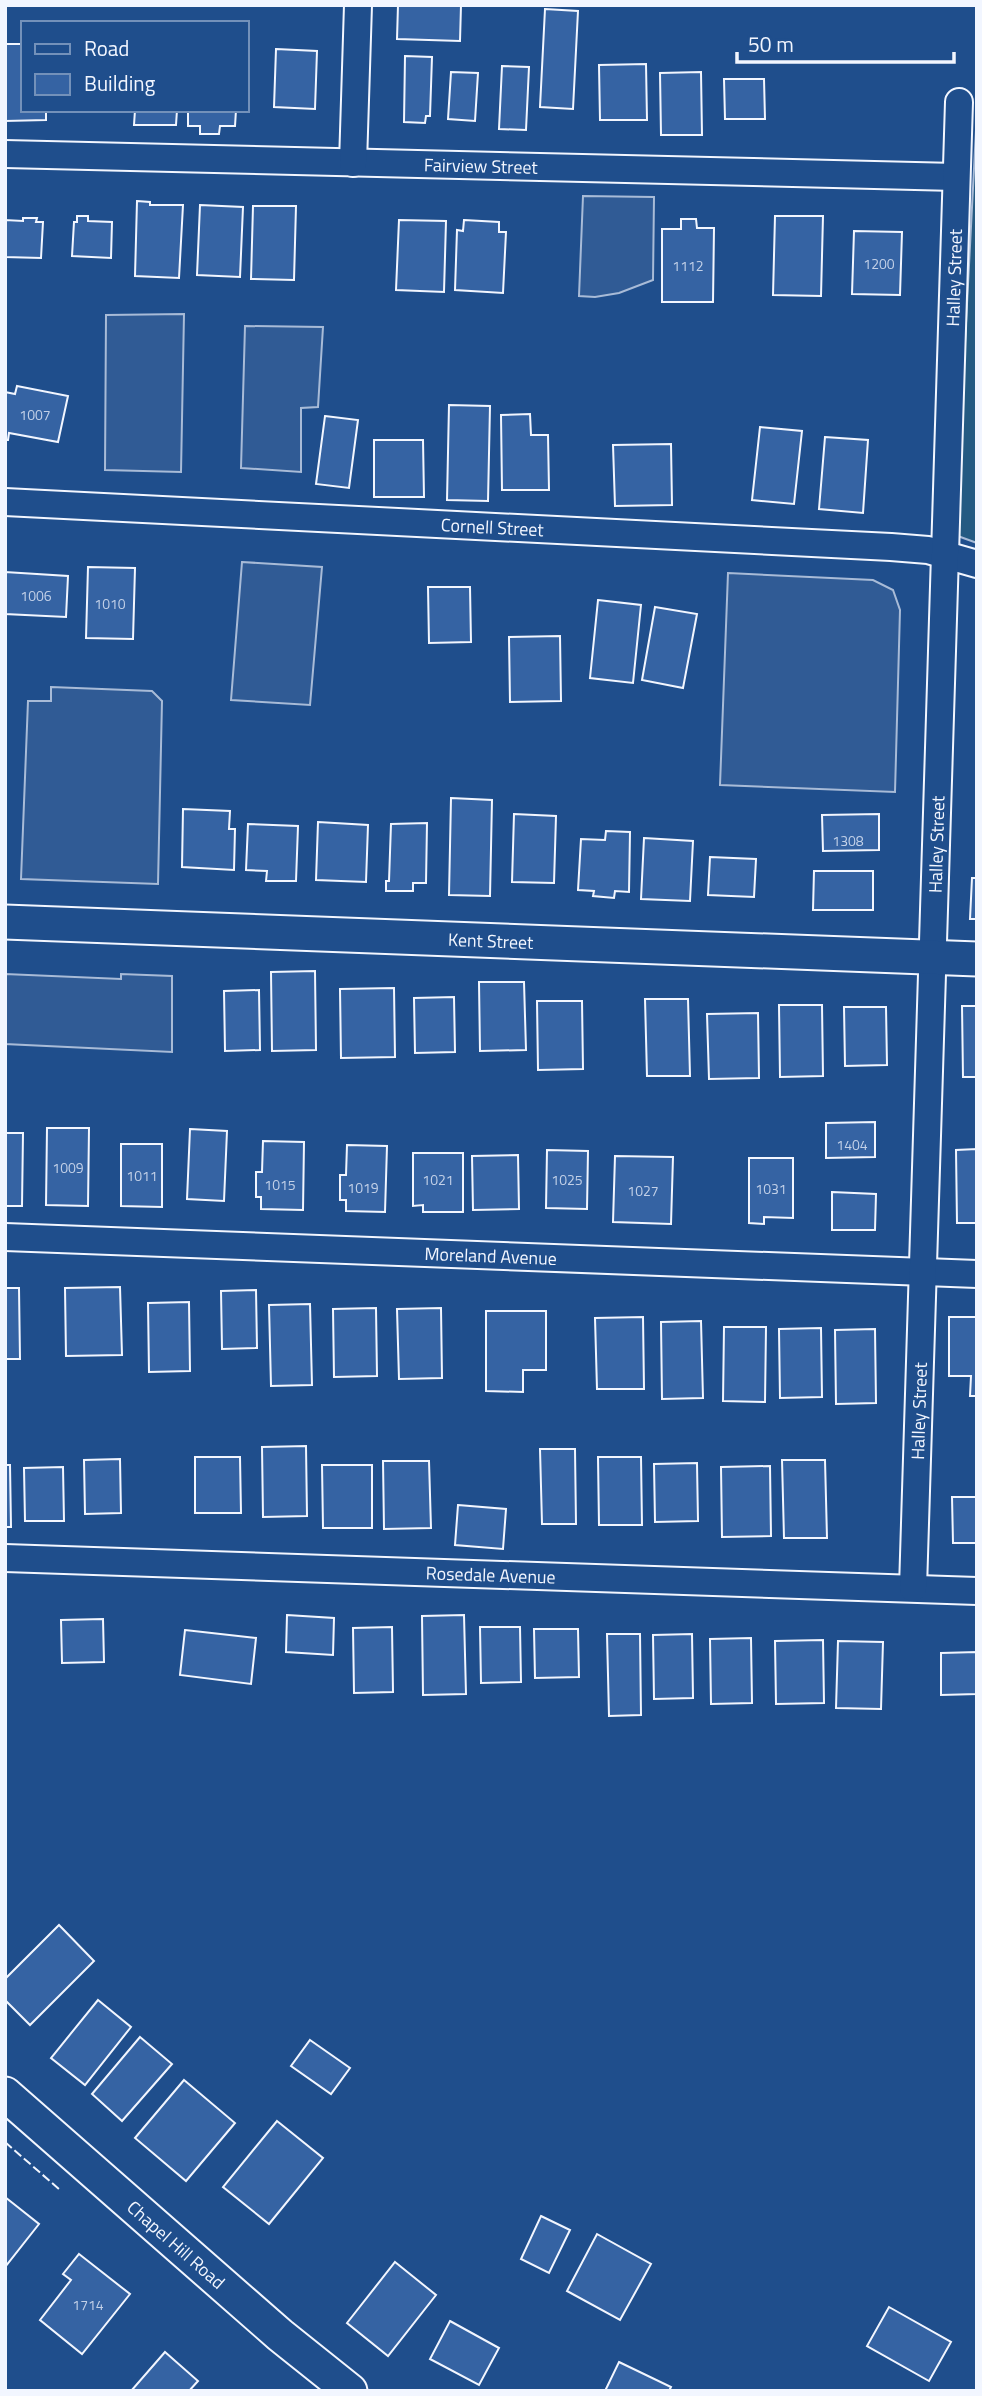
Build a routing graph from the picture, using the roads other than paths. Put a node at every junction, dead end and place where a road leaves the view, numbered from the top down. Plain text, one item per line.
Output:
1 (358, 5) edge
2 (959, 102) dead end
3 (5, 154) edge
4 (353, 163) junction
5 (956, 177) junction
6 (5, 502) edge
7 (946, 555) junction
8 (977, 564) edge
9 (5, 922) edge
10 (933, 958) junction
11 (977, 959) edge
12 (5, 1237) edge
13 (922, 1272) junction
14 (977, 1274) edge
15 (5, 1558) edge
16 (913, 1588) junction
17 (977, 1591) edge
18 (5, 2094) edge
19 (350, 2391) edge

1 - 4 street
2 - 5 street, Halley Street
3 - 4 street, Fairview Street
4 - 5 street, Fairview Street
5 - 7 street, Halley Street
6 - 7 street, Cornell Street
7 - 8 street, Cornell Street
7 - 10 street, Halley Street
9 - 10 street, Kent Street
10 - 11 street, Kent Street
10 - 13 street, Halley Street
12 - 13 street, Moreland Avenue
13 - 14 street, Moreland Avenue
13 - 16 street, Halley Street
15 - 16 street, Rosedale Avenue
16 - 17 street, Rosedale Avenue
18 - 19 street, Chapel Hill Road

